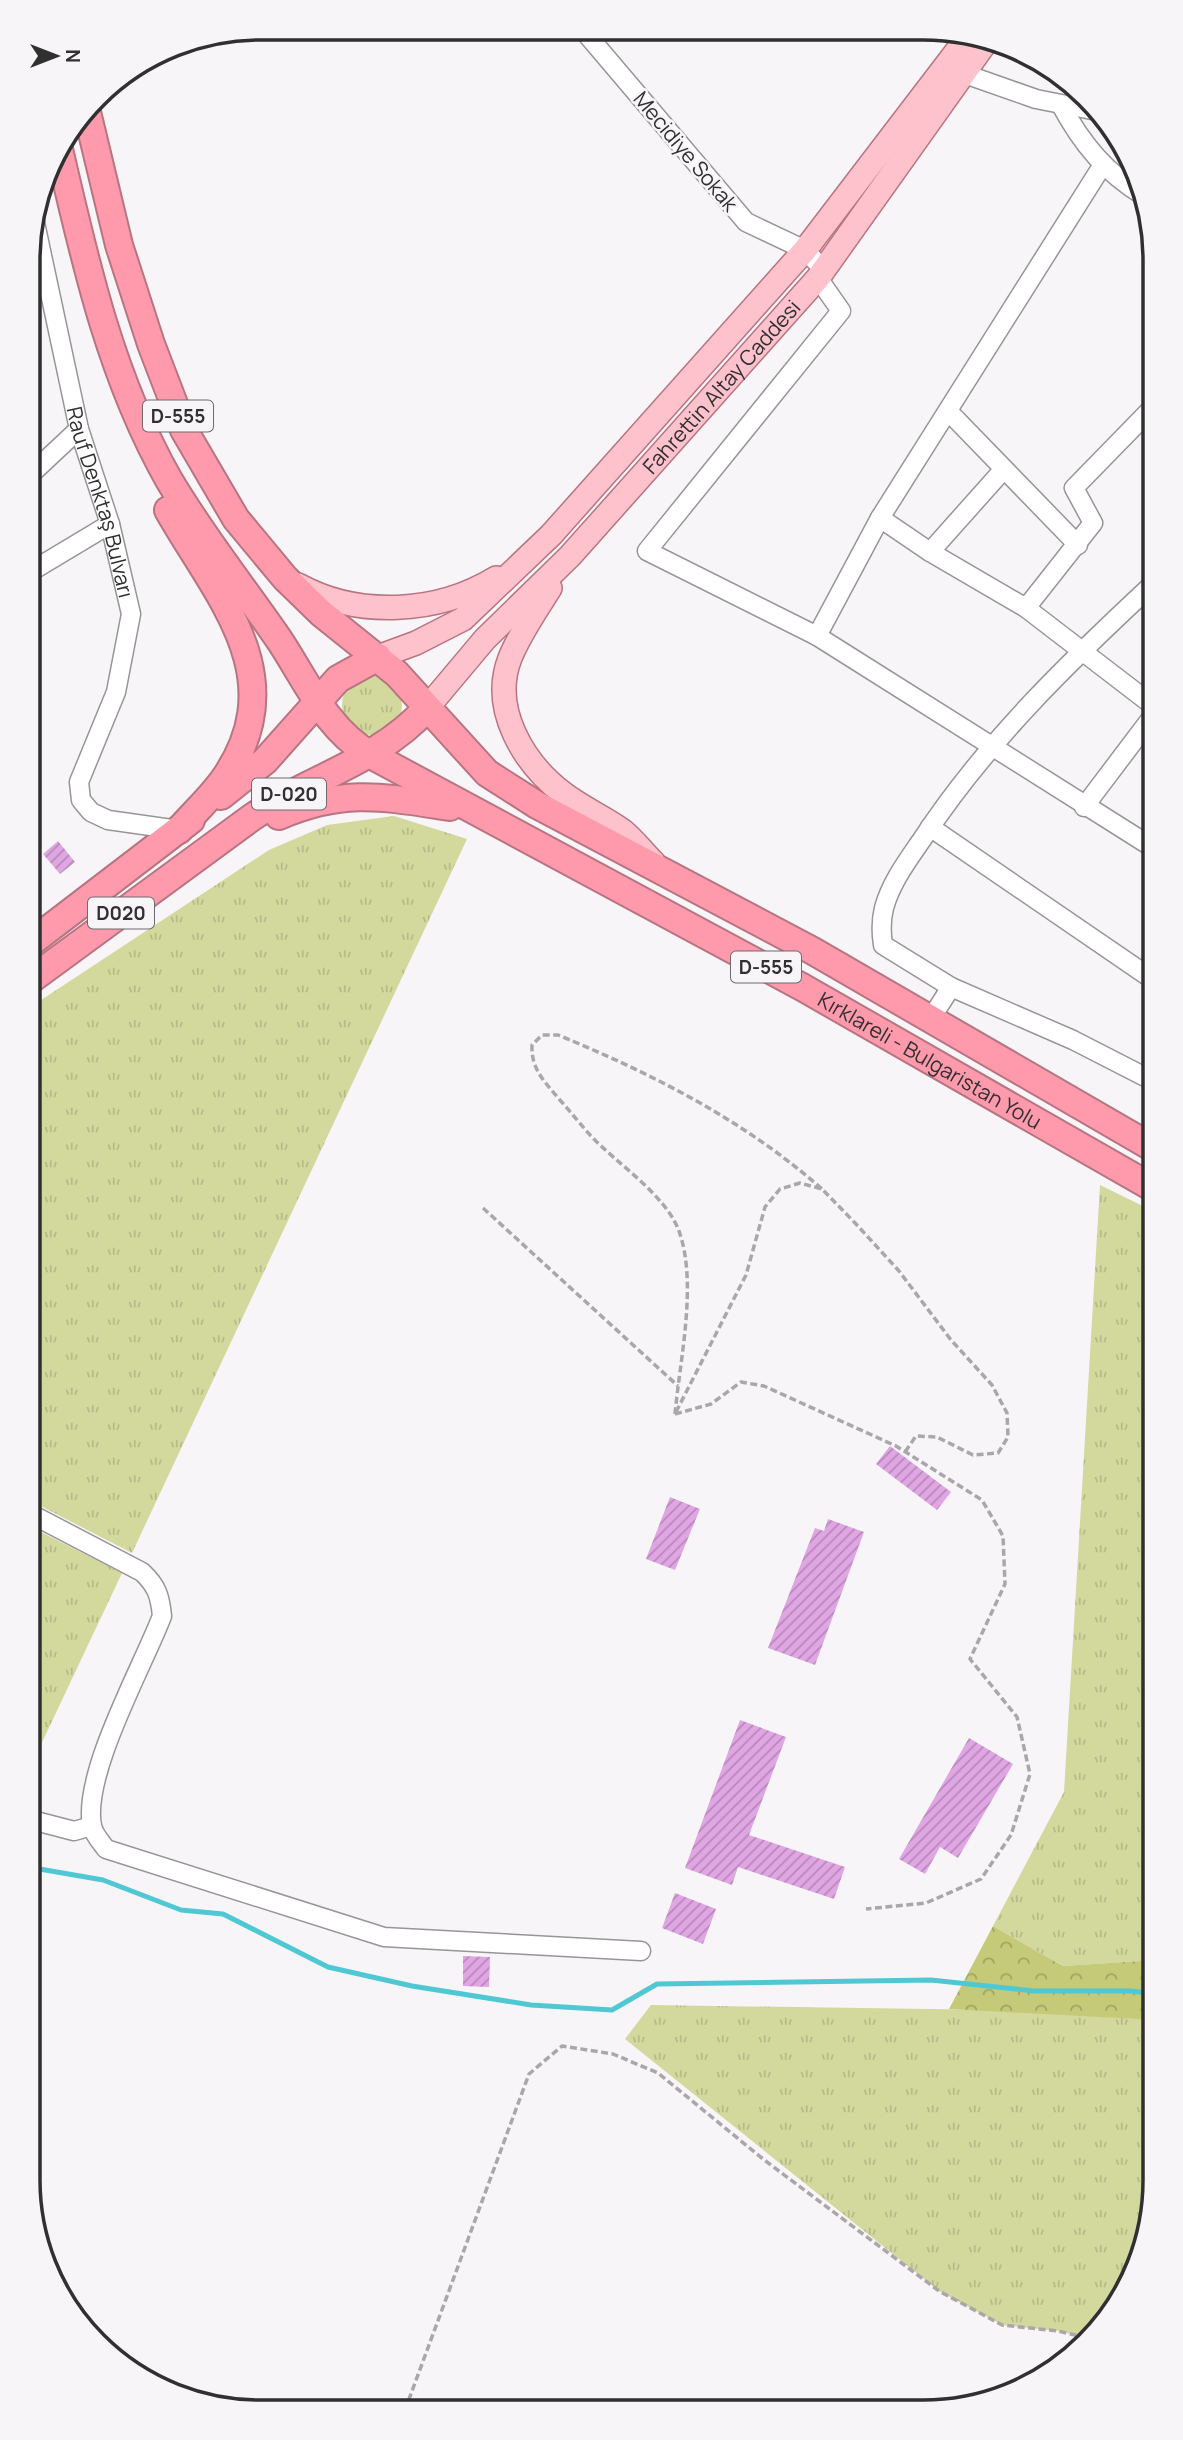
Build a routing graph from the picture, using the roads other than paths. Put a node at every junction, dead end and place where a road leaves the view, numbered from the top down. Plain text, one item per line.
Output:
1 (591, 40) edge
2 (963, 44) edge
3 (980, 48) edge
4 (962, 73) junction
5 (1061, 105) junction
6 (1081, 108) edge
7 (90, 123) edge
8 (63, 165) edge
9 (1102, 166) junction
10 (1129, 185) edge
11 (805, 250) junction
12 (41, 251) edge
13 (821, 274) junction
14 (122, 380) junction
15 (948, 411) junction
16 (1143, 417) edge
17 (79, 429) junction
18 (41, 465) edge
19 (1004, 469) junction
20 (880, 518) junction
21 (110, 524) junction
22 (551, 535) junction
23 (1078, 545) junction
24 (930, 552) junction
25 (570, 556) junction
26 (41, 565) edge
27 (285, 578) junction
28 (1143, 593) edge
29 (1026, 608) junction
30 (817, 636) junction
31 (1083, 649) junction
32 (378, 657) junction
33 (1143, 698) edge
34 (317, 702) junction
35 (427, 708) junction
36 (1143, 729) edge
37 (990, 746) junction
38 (371, 755) junction
39 (1084, 807) junction
40 (480, 812) junction
41 (930, 827) junction
42 (179, 830) junction
43 (1143, 842) edge
44 (214, 844) junction
45 (664, 872) junction
46 (41, 935) edge
47 (41, 972) edge
48 (1143, 973) edge
49 (951, 987) junction
50 (929, 1020) junction
51 (1143, 1076) edge
52 (1143, 1142) edge
53 (1143, 1182) edge
54 (40, 1519) edge
55 (40, 1822) edge
56 (92, 1826) junction
57 (641, 1951) dead end

1 - 11 street, Mecidiye Sokak
2 - 11 main road, Fahrettin Altay Caddesi
3 - 4 main road, Fahrettin Altay Caddesi
4 - 5 street
4 - 13 main road, Fahrettin Altay Caddesi
5 - 6 street
5 - 9 street
7 - 27 highway, D-555
8 - 14 highway, D-555
9 - 10 street
9 - 15 street
11 - 13 street
11 - 22 main road, Fahrettin Altay Caddesi
12 - 17 street, Rauf Denktaş Bulvarı
13 - 25 main road, Fahrettin Altay Caddesi
13 - 30 street
14 - 34 highway, D-555
14 - 42 highway
15 - 19 street
15 - 20 street
16 - 23 street
17 - 18 street
17 - 21 street, Rauf Denktaş Bulvarı
19 - 23 street
19 - 24 street
20 - 24 street
20 - 30 street
21 - 26 street
21 - 42 street, Rauf Denktaş Bulvarı
22 - 27 main road
22 - 32 main road, Fahrettin Altay Caddesi
23 - 29 street
24 - 29 street
25 - 35 main road, Fahrettin Altay Caddesi
25 - 45 main road
27 - 32 highway, D-555
28 - 31 street
29 - 31 street
30 - 37 street
31 - 33 street
31 - 37 street
32 - 34 highway
32 - 35 highway, D-555
34 - 38 highway, D-555
34 - 42 highway
35 - 38 highway, D-020
35 - 45 highway, Kırklareli - Bulgaristan Yolu / D-555
36 - 39 street
37 - 39 street
37 - 41 street
38 - 40 highway, Kırklareli - Bulgaristan Yolu / D-555
38 - 44 highway, D-020
39 - 43 street
40 - 44 highway
40 - 53 highway, Kırklareli - Bulgaristan Yolu / D-555
41 - 48 street
41 - 49 street
42 - 46 highway, D020
44 - 47 highway, D020
45 - 50 highway, Kırklareli - Bulgaristan Yolu / D-555
49 - 50 street
49 - 51 street
50 - 52 highway, Kırklareli - Bulgaristan Yolu / D-555
54 - 56 street
55 - 56 street
56 - 57 street

